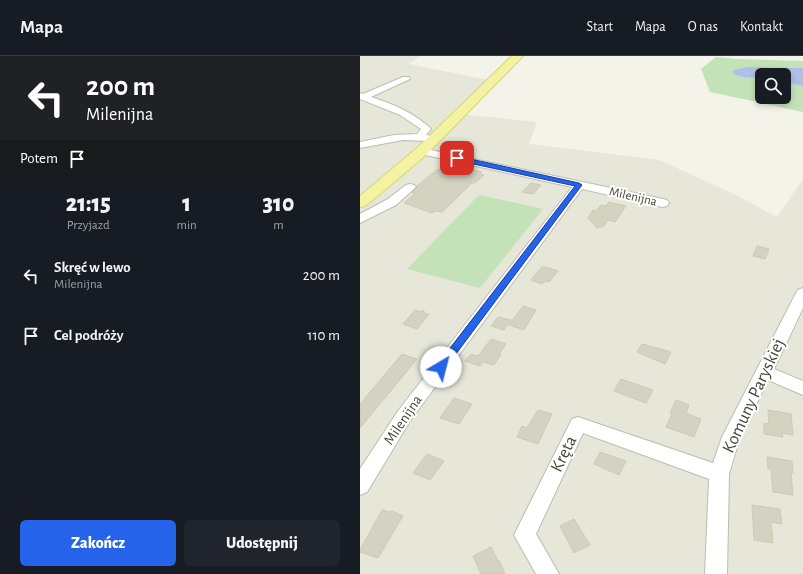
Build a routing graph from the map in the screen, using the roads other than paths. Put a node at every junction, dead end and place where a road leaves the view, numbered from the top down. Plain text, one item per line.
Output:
1 (518, 56) edge
2 (406, 79) dead end
3 (362, 97) edge
4 (420, 136) junction
5 (433, 139) junction
6 (360, 145) edge
7 (421, 151) junction
8 (579, 185) junction
9 (410, 187) dead end
10 (360, 203) edge
11 (663, 203) dead end
12 (360, 219) edge
13 (803, 293) edge
14 (763, 371) junction
15 (803, 388) edge
16 (719, 474) junction
17 (360, 486) edge
18 (548, 574) edge
19 (716, 574) edge

1 - 5 main road
2 - 3 street
3 - 4 street
4 - 5 street
4 - 6 street
5 - 7 main road
7 - 8 street, Milenijna
7 - 10 main road
8 - 11 street, Milenijna
8 - 17 street, Milenijna
9 - 12 street
13 - 14 street, Komuny Paryskiej
14 - 15 street
14 - 16 street, Komuny Paryskiej
16 - 18 street, Kręta
16 - 19 street, Komuny Paryskiej

